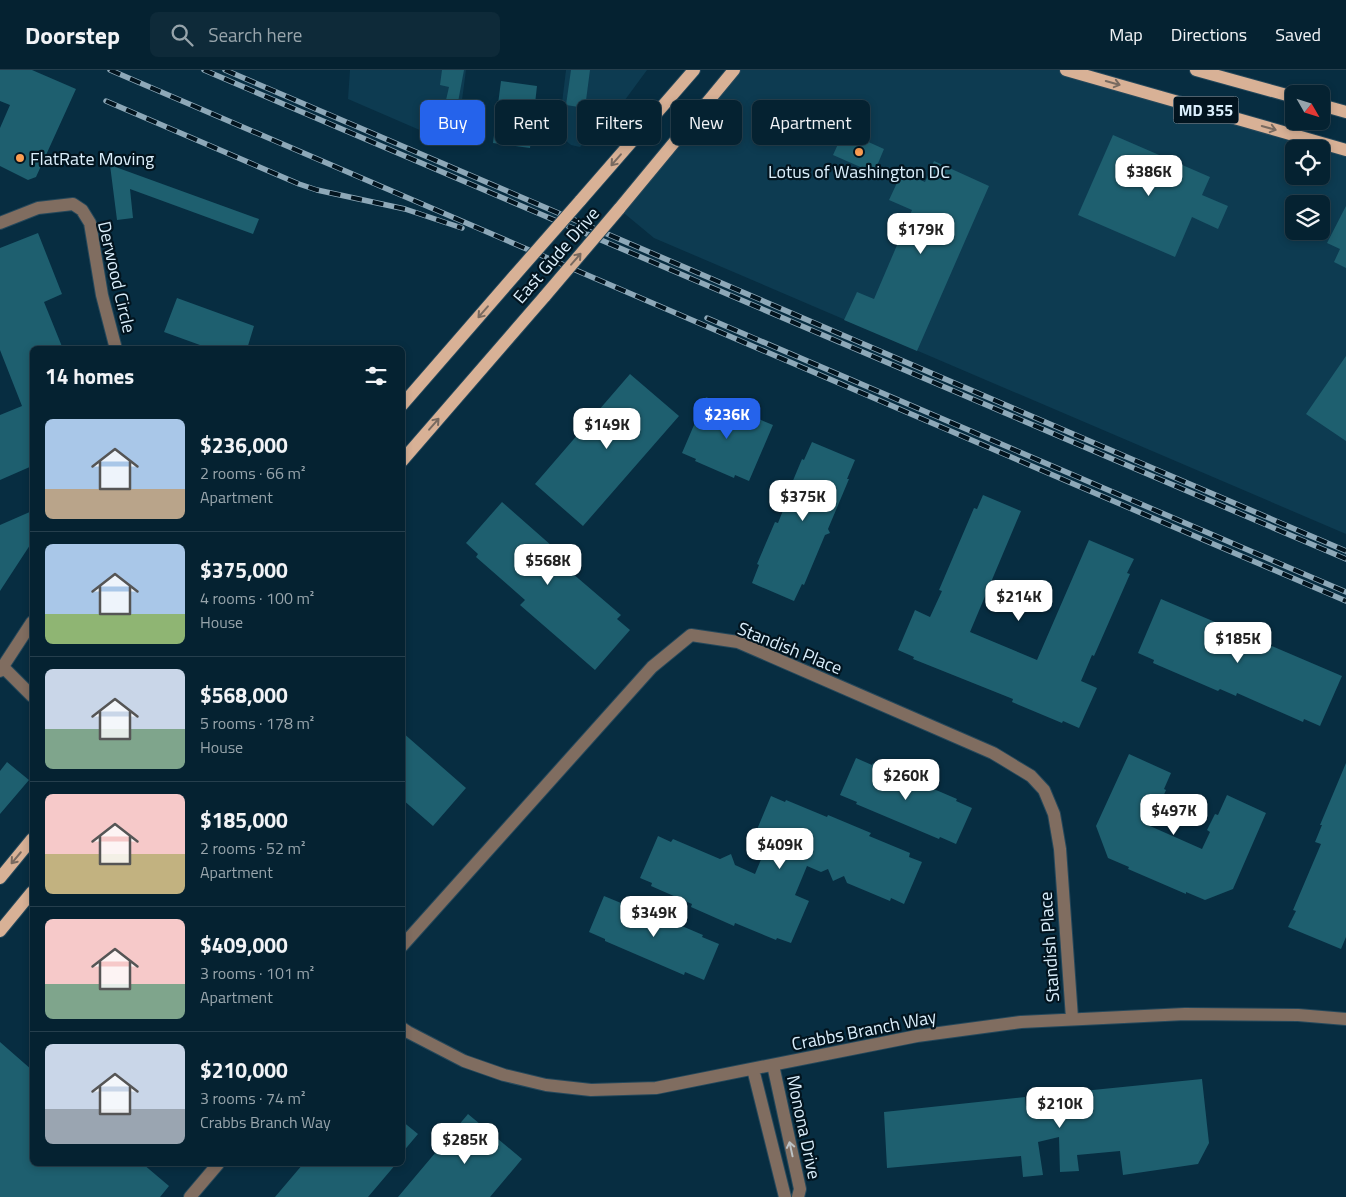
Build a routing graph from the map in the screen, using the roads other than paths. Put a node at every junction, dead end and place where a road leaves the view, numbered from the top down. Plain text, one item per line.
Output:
1 (694, 70) edge
2 (734, 70) edge
3 (1066, 70) edge
4 (1196, 70) edge
5 (1285, 95) edge
6 (1330, 108) edge
7 (1346, 112) edge
8 (1346, 150) edge
9 (0, 223) edge
10 (115, 346) edge
11 (405, 402) edge
12 (405, 458) edge
13 (30, 625) edge
14 (1, 669) edge
15 (30, 694) edge
16 (30, 841) edge
17 (0, 878) edge
18 (30, 894) edge
19 (0, 931) edge
20 (405, 943) edge
21 (1072, 1018) junction
22 (1346, 1019) edge
23 (405, 1030) edge
24 (773, 1064) junction
25 (752, 1069) junction
26 (216, 1166) edge
27 (190, 1197) edge
28 (785, 1197) edge
29 (798, 1197) edge

1 -> 11 main road, East Gude Drive, bridge
12 -> 2 main road, East Gude Drive, bridge
3 -> 8 main road, MD 355
4 - 5 main road, MD 355
6 - 7 main road
9 - 10 street, Derwood Circle
13 - 14 street
14 - 15 street
16 -> 17 main road
18 - 19 main road
20 - 21 street, Standish Place
21 - 22 street, Crabbs Branch Way
21 - 24 street, Crabbs Branch Way
23 - 25 street, Crabbs Branch Way
24 - 25 street, Crabbs Branch Way
29 -> 24 street, Monona Drive
25 - 28 street, Monona Drive
26 - 27 street

